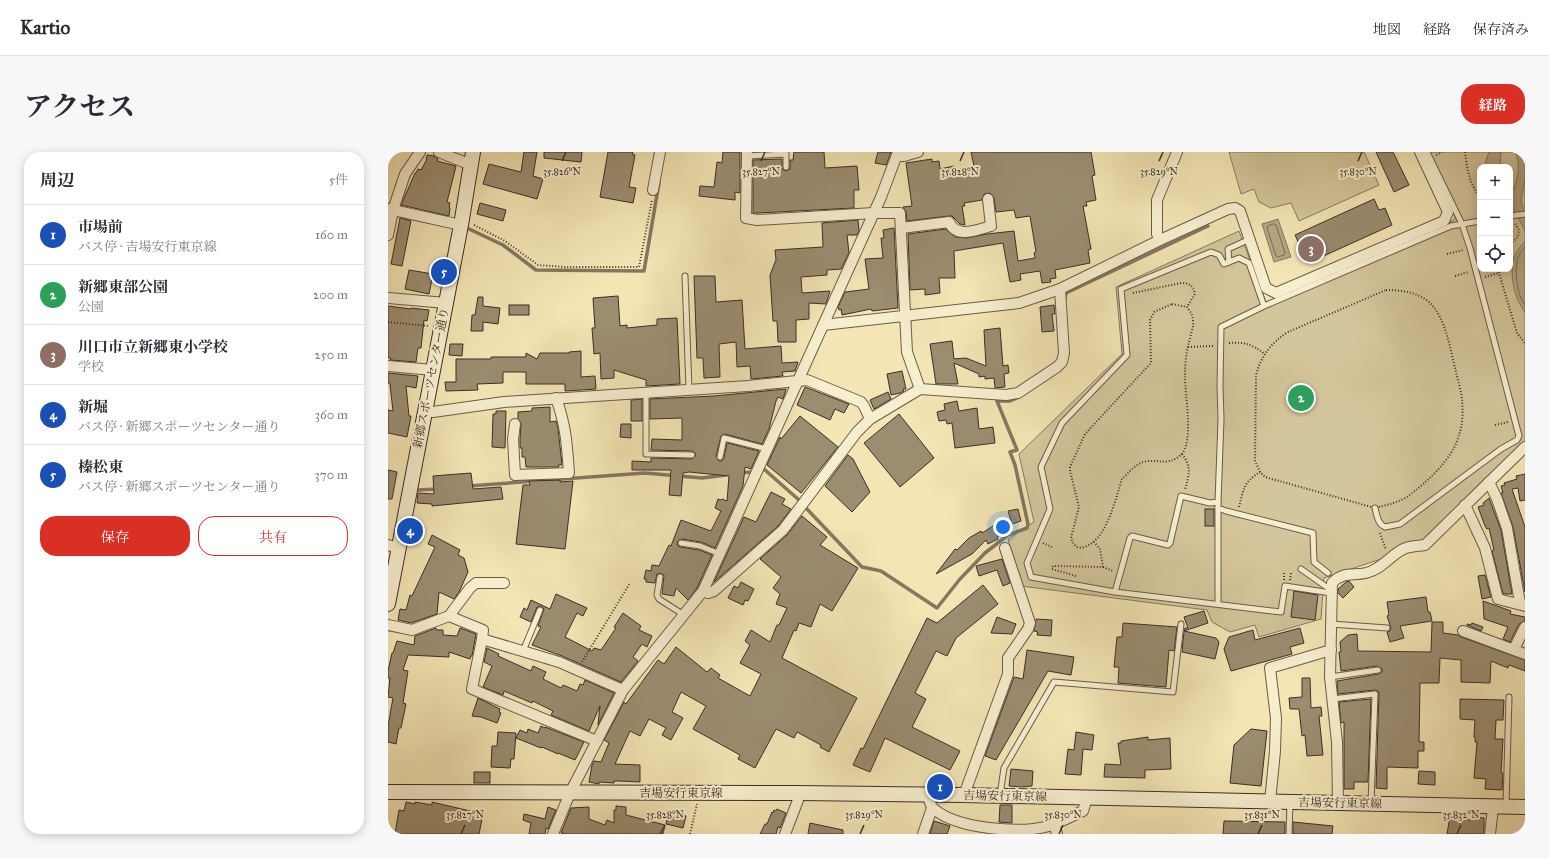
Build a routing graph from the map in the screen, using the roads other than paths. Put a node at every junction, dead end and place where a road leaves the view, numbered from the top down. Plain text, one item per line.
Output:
1 (420, 152) edge
2 (439, 152) edge
3 (660, 152) edge
4 (918, 152) edge
5 (1177, 152) edge
6 (1420, 152) edge
7 (1427, 152) edge
8 (747, 154) edge
9 (898, 154) edge
10 (472, 158) edge
11 (786, 167) dead end
12 (654, 190) road end
13 (988, 199) dead end
14 (390, 209) edge
15 (874, 213) junction
16 (1525, 214) edge
17 (1513, 216) edge
18 (1477, 222) edge
19 (461, 223) junction
20 (1462, 224) junction
21 (901, 228) junction
22 (388, 235) edge
23 (1250, 239) junction
24 (1160, 240) junction
25 (1229, 262) junction
26 (685, 276) dead end
27 (1060, 289) junction
28 (388, 298) edge
29 (446, 303) junction
30 (1264, 306) junction
31 (905, 316) junction
32 (823, 325) junction
33 (388, 366) edge
34 (433, 370) junction
35 (798, 381) junction
36 (920, 389) junction
37 (689, 390) junction
38 (646, 393) junction
39 (556, 398) junction
40 (425, 411) junction
41 (870, 419) junction
42 (515, 424) dead end
43 (1525, 435) edge
44 (1521, 443) edge
45 (767, 449) junction
46 (692, 455) dead end
47 (720, 458) dead end
48 (1489, 482) junction
49 (1218, 505) junction
50 (1465, 506) junction
51 (1375, 508) road end
52 (681, 543) dead end
53 (393, 546) edge
54 (1006, 548) dead end
55 (720, 555) junction
56 (1301, 569) dead end
57 (1328, 573) dead end
58 (660, 577) dead end
59 (504, 583) dead end
60 (703, 591) junction
61 (1331, 591) junction
62 (1114, 592) junction
63 (388, 604) edge
64 (1218, 604) junction
65 (1522, 605) edge
66 (540, 610) dead end
67 (685, 615) junction
68 (449, 616) junction
69 (1181, 624) dead end
70 (1331, 624) junction
71 (388, 625) edge
72 (1525, 626) edge
73 (1387, 628) dead end
74 (1463, 631) dead end
75 (482, 639) junction
76 (1514, 649) junction
77 (1331, 650) junction
78 (522, 651) junction
79 (1525, 654) edge
80 (1378, 670) dead end
81 (1330, 677) junction
82 (623, 690) junction
83 (1509, 697) dead end
84 (1332, 699) junction
85 (597, 741) junction
86 (388, 792) edge
87 (570, 793) junction
88 (798, 793) junction
89 (964, 795) junction
90 (1000, 796) junction
91 (1087, 798) junction
92 (930, 802) junction
93 (1270, 802) junction
94 (1290, 802) junction
95 (1338, 803) junction
96 (1371, 804) junction
97 (1499, 807) junction
98 (1525, 808) edge
99 (1054, 824) junction
100 (553, 834) edge
101 (785, 834) edge
102 (923, 834) edge
103 (1057, 834) edge
104 (1289, 834) edge
105 (1490, 834) edge

1 - 14 street
2 - 10 street
3 - 12 street
4 - 9 street
5 - 24 street
6 - 23 street
7 - 20 lane
8 - 11 lane
8 - 15 street
9 - 15 street
10 - 19 main road, 新郷スポーツセンター通り
13 - 21 street
14 - 19 street
14 - 22 street
15 - 21 street
15 - 32 street
16 - 17 lane
18 - 20 lane
19 - 29 main road, 新郷スポーツセンター通り
20 - 30 lane
20 - 44 lane
21 - 31 street
23 - 24 street
23 - 25 lane
24 - 27 street
25 - 30 lane
25 - 62 lane
26 - 37 lane
27 - 31 street
27 - 36 street
28 - 29 street
29 - 34 main road, 新郷スポーツセンター通り
30 - 49 lane
31 - 32 street
31 - 36 street
32 - 35 street
33 - 34 street
34 - 40 main road, 新郷スポーツセンター通り
35 - 37 street
35 - 41 street
35 - 45 street
36 - 41 street
37 - 38 street
38 - 39 street
38 - 46 lane
39 - 40 street
39 - 42 street
40 - 53 main road, 新郷スポーツセンター通り
41 - 60 street
43 - 44 lane
44 - 48 street
44 - 51 lane
45 - 47 lane
45 - 55 street
48 - 50 street
48 - 65 street
49 - 57 lane
49 - 62 lane
49 - 64 lane
50 - 61 street
50 - 65 street
52 - 55 lane
53 - 63 main road, 新郷スポーツセンター通り
54 - 89 street
55 - 60 street
56 - 61 lane
58 - 67 lane
59 - 68 street
60 - 67 street
61 - 64 lane
61 - 70 street
62 - 64 lane
66 - 78 lane
67 - 82 street
68 - 71 street
68 - 75 street
69 - 90 lane
70 - 73 lane
70 - 77 street
72 - 76 street
74 - 76 street
75 - 78 street
75 - 85 street
76 - 79 street
77 - 81 street
77 - 93 street
78 - 82 street
80 - 81 lane
81 - 84 street
82 - 85 street
83 - 97 lane
84 - 95 street
84 - 96 lane
85 - 87 street
86 - 87 main road, 吉場安行東京線
87 - 88 main road, 吉場安行東京線
87 - 100 street
88 - 92 main road, 吉場安行東京線
88 - 101 street
89 - 90 main road, 吉場安行東京線
89 - 92 main road, 吉場安行東京線
90 - 91 main road, 吉場安行東京線
91 - 93 main road, 吉場安行東京線
91 - 99 street
92 - 99 street
92 - 102 street
93 - 94 main road, 吉場安行東京線
94 - 95 main road, 吉場安行東京線
94 - 104 lane
95 - 96 main road, 吉場安行東京線
96 - 97 main road, 吉場安行東京線
97 - 98 main road, 吉場安行東京線
97 - 105 street
99 - 103 street

